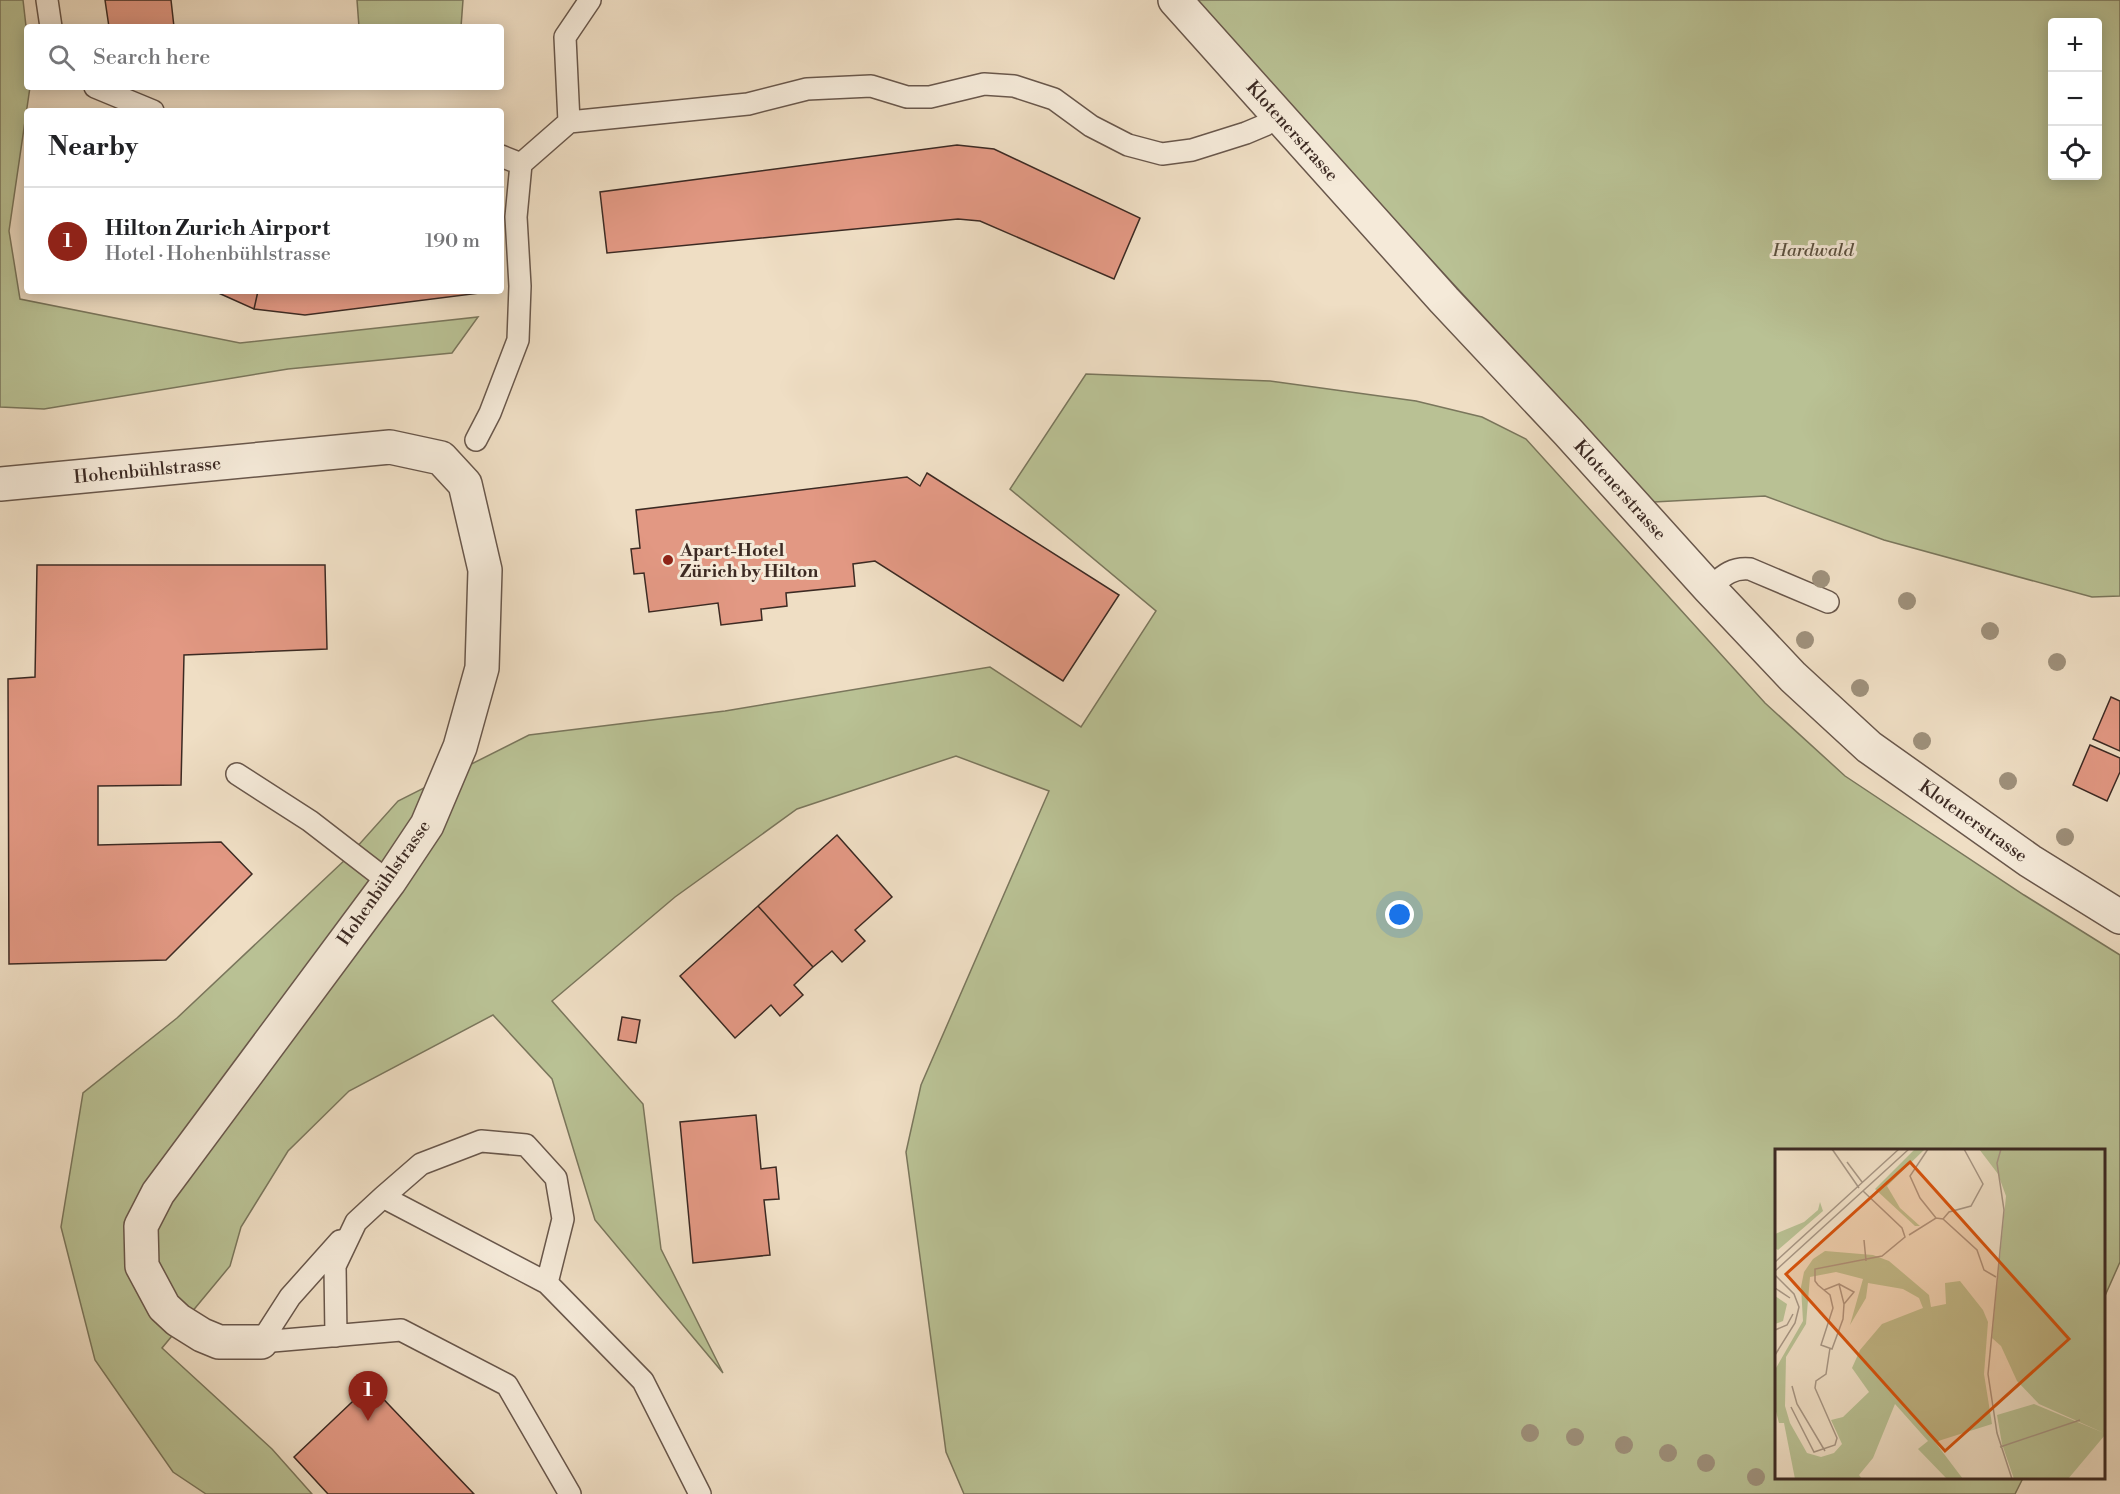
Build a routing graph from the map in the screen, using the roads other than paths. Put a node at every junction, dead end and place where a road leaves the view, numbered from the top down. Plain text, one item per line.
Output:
1 (47, 0) edge
2 (590, 0) edge
3 (1175, 0) edge
4 (51, 24) edge
5 (102, 90) edge
6 (146, 108) edge
7 (1277, 116) junction
8 (569, 122) junction
9 (511, 160) edge
10 (476, 440) dead end
11 (0, 484) edge
12 (1709, 588) junction
13 (1828, 602) dead end
14 (237, 774) dead end
15 (389, 882) junction
16 (2120, 917) edge
17 (383, 1197) junction
18 (356, 1222) junction
19 (547, 1282) junction
20 (336, 1336) junction
21 (261, 1342) junction
22 (570, 1494) edge
23 (700, 1494) edge

1 - 4 lane
2 - 8 lane
3 - 7 street, Klotenerstrasse
5 - 6 lane
7 - 8 lane
7 - 12 street, Klotenerstrasse
8 - 9 lane
9 - 10 lane
11 - 15 street, Hohenbühlstrasse
12 - 13 lane
12 - 16 street, Klotenerstrasse
14 - 15 lane
15 - 21 street, Hohenbühlstrasse
17 - 18 lane
17 - 19 lane
17 - 19 lane
18 - 20 lane
18 - 21 lane
19 - 23 lane
20 - 21 lane
20 - 22 lane

